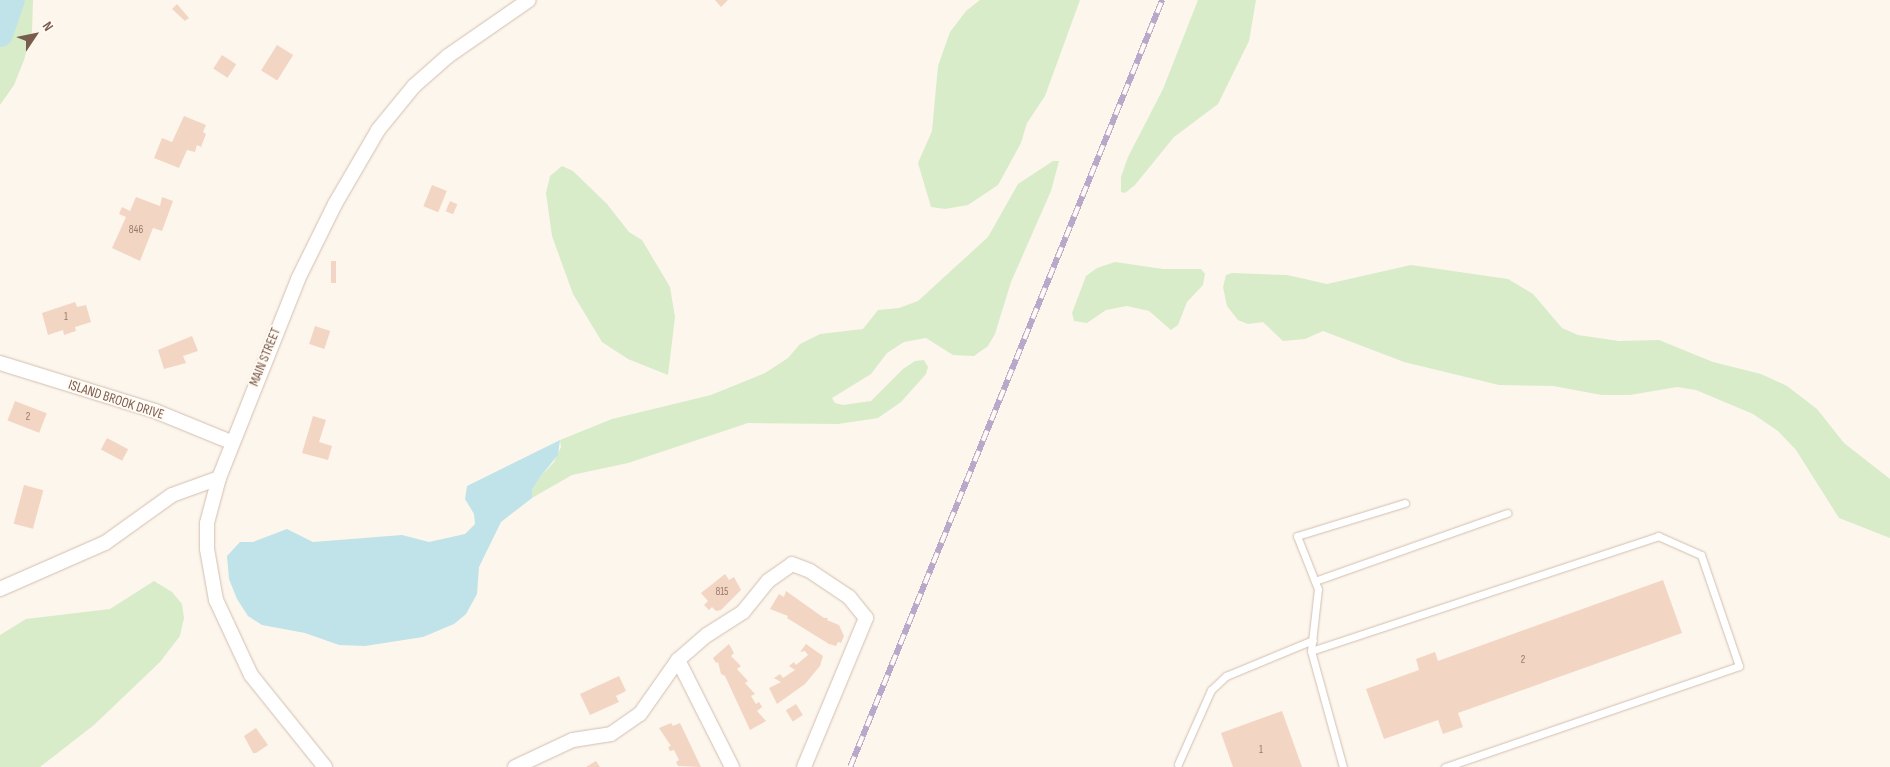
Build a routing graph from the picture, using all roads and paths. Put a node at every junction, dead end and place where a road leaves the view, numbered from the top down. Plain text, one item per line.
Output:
1 (529, 0) edge
2 (0, 363) edge
3 (231, 442) junction
4 (219, 478) junction
5 (1405, 503) dead end
6 (1507, 513) dead end
7 (1315, 581) junction
8 (0, 589) edge
9 (1313, 640) junction
10 (1312, 651) junction
11 (678, 660) junction
12 (539, 762) edge
13 (1178, 764) dead end
14 (325, 767) edge
15 (515, 767) edge
16 (732, 767) edge
17 (804, 767) edge
18 (1343, 767) edge
19 (1445, 767) edge

1 - 3 street, MAIN STREET
2 - 3 street, ISLAND BROOK DRIVE
3 - 4 street, MAIN STREET
4 - 8 street
4 - 14 street, MAIN STREET
5 - 7 lane
6 - 7 lane
7 - 9 lane
9 - 10 lane
9 - 13 lane
10 - 18 lane
10 - 19 lane
11 - 12 street
11 - 16 street
11 - 17 street
12 - 15 street

